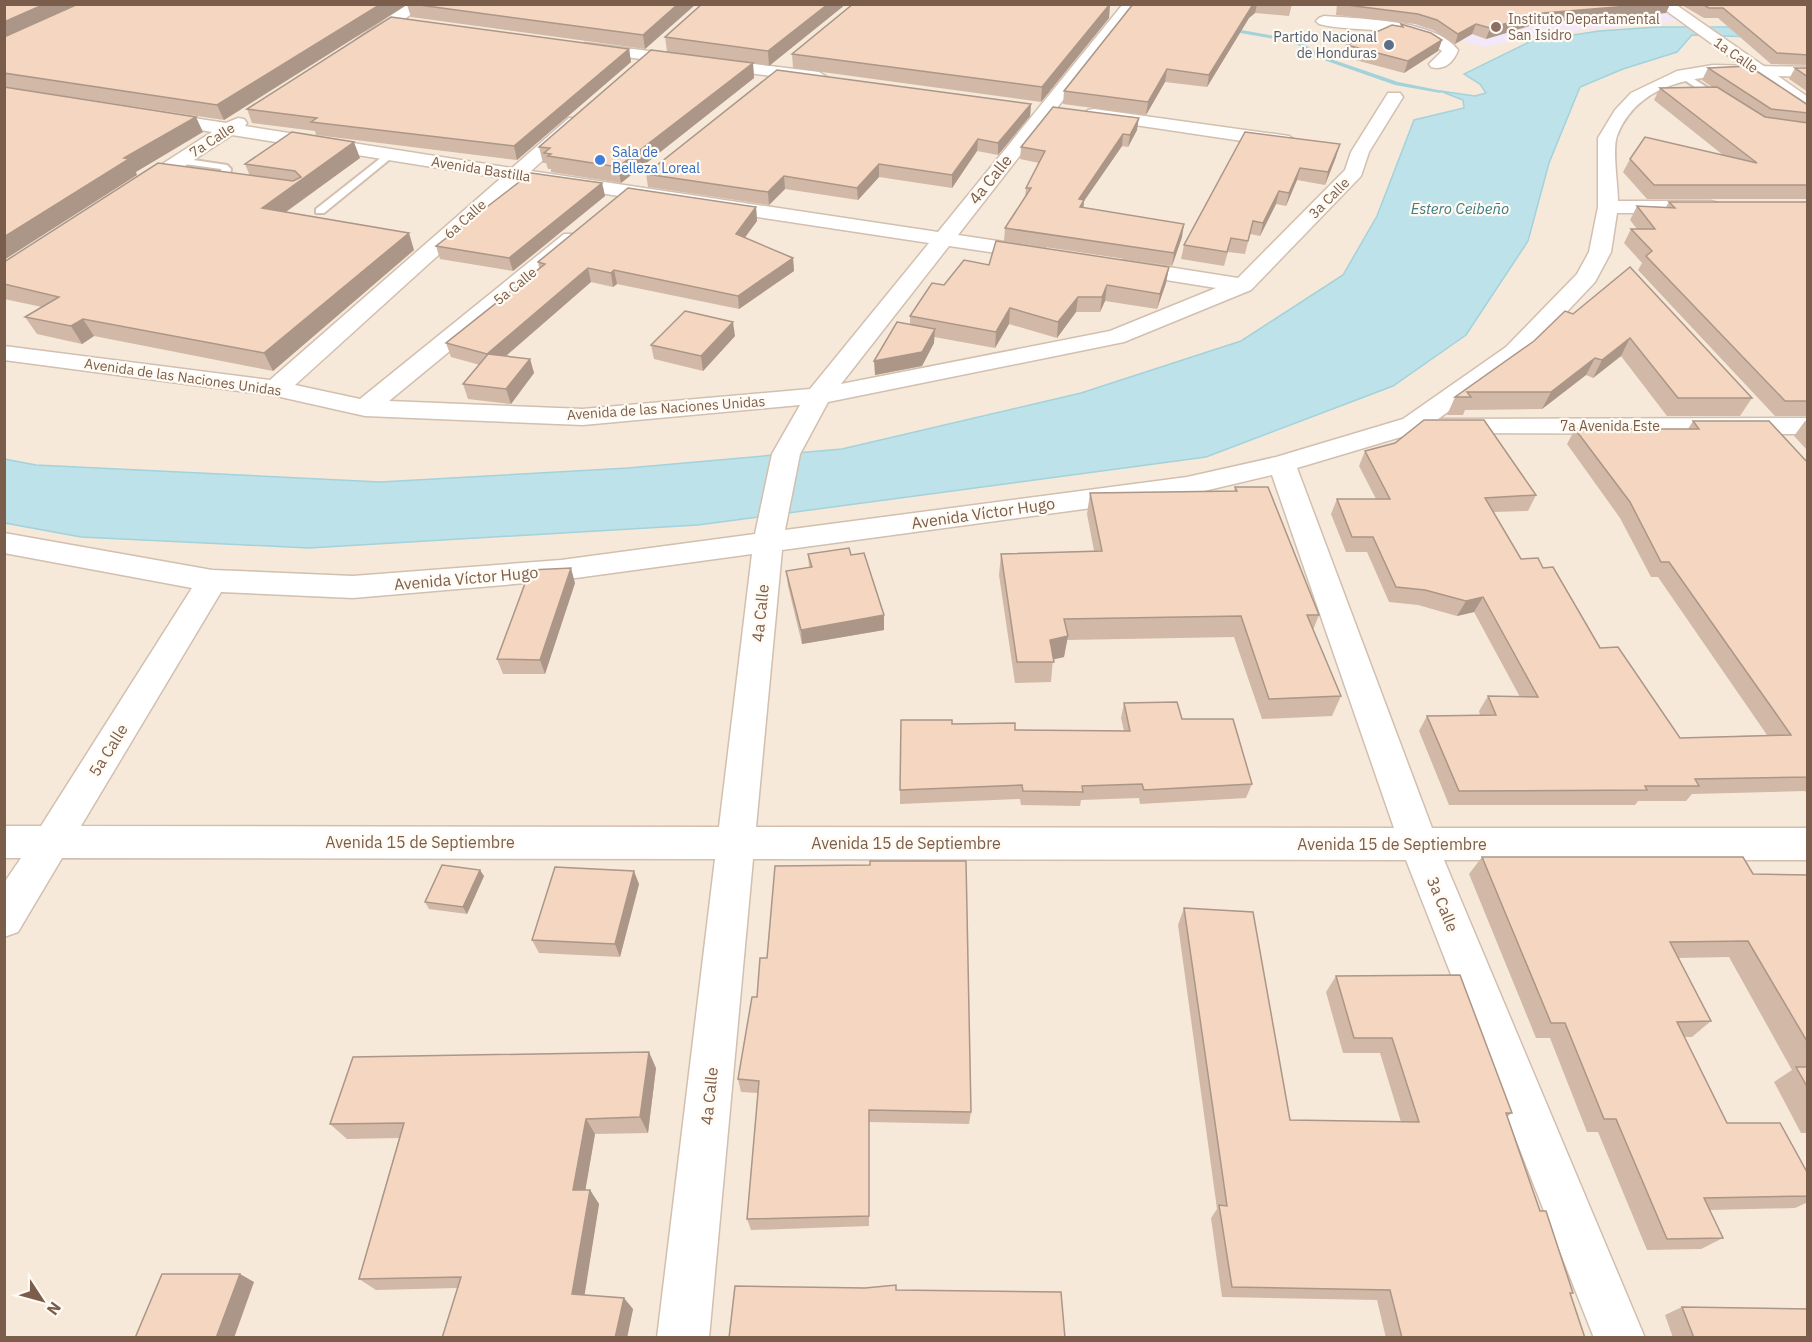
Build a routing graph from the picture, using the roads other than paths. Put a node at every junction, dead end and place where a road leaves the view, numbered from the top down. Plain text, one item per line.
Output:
1 (418, 4) edge
2 (1325, 4) edge
3 (1664, 4) edge
4 (1127, 9) edge
5 (1100, 10) edge
6 (1324, 21) junction
7 (393, 22) junction
8 (416, 25) edge
9 (1323, 38) dead end
10 (667, 42) dead end
11 (568, 46) edge
12 (345, 53) edge
13 (650, 57) junction
14 (796, 57) edge
15 (1437, 64) edge
16 (1756, 69) junction
17 (778, 72) junction
18 (1808, 72) edge
19 (631, 73) edge
20 (1683, 75) junction
21 (837, 80) edge
22 (760, 86) edge
23 (1394, 97) dead end
24 (1025, 105) edge
25 (1808, 105) edge
26 (1049, 108) junction
27 (1732, 108) edge
28 (586, 112) edge
29 (140, 114) edge
30 (250, 116) edge
31 (231, 129) junction
32 (1303, 144) edge
33 (1337, 149) edge
34 (1360, 152) junction
35 (390, 154) junction
36 (180, 161) junction
37 (514, 175) junction
38 (644, 178) dead end
39 (253, 185) edge
40 (626, 192) junction
41 (122, 198) edge
42 (609, 207) edge
43 (1608, 207) junction
44 (1725, 207) edge
45 (320, 211) dead end
46 (584, 228) edge
47 (941, 239) junction
48 (1057, 256) edge
49 (1104, 264) edge
50 (1243, 285) junction
51 (4, 352) edge
52 (276, 388) junction
53 (818, 396) junction
54 (1743, 400) edge
55 (365, 408) junction
56 (1412, 425) junction
57 (1767, 426) junction
58 (1808, 426) edge
59 (1787, 449) edge
60 (1282, 464) junction
61 (770, 528) junction
62 (4, 543) edge
63 (212, 581) junction
64 (4, 842) edge
65 (51, 842) junction
66 (736, 843) junction
67 (1419, 844) junction
68 (1808, 844) edge
69 (4, 919) edge
70 (683, 1338) edge
71 (1620, 1338) edge

1 - 7 street
2 - 6 street
3 - 16 street, 1a Calle
4 - 5 street
4 - 26 street, 4a Calle
6 - 9 street
6 - 15 street
7 - 8 street
7 - 12 street
10 - 13 street
11 - 13 street
13 - 17 street
13 - 19 street
14 - 17 street
16 - 18 street, Avenida Víctor Hugo
16 - 20 street, Avenida Víctor Hugo
16 - 25 street, 1a Calle
17 - 21 street
17 - 22 street
20 - 27 lane
20 - 43 street, Avenida Víctor Hugo
23 - 34 street, 3a Calle
24 - 26 street
26 - 32 street
26 - 47 street, 4a Calle
28 - 37 street, 6a Calle
29 - 31 street, Avenida Bastilla
30 - 31 street, 7a Calle
31 - 35 street, Avenida Bastilla
31 - 36 street, 7a Calle
33 - 34 street
34 - 50 street, 3a Calle
35 - 37 street, Avenida Bastilla
35 - 45 lane
36 - 39 lane
36 - 41 street, 7a Calle
37 - 40 street, Avenida Bastilla
37 - 52 street, 6a Calle
38 - 40 street
40 - 42 street
40 - 47 street, Avenida Bastilla
43 - 44 street
43 - 56 street, Avenida Víctor Hugo
46 - 55 street, 5a Calle
47 - 48 street, Avenida Bastilla
47 - 53 street, 4a Calle
49 - 50 street
50 - 53 street, Avenida de las Naciones Unidas
51 - 52 street, Avenida de las Naciones Unidas
52 - 55 street, Avenida de las Naciones Unidas
53 - 55 street, Avenida de las Naciones Unidas
53 - 61 street, 4a Calle
54 - 57 street
56 - 57 street, 7a Avenida Este
56 - 60 street, Avenida Víctor Hugo
57 - 58 street, 7a Avenida Este
57 - 59 street
60 - 61 street, Avenida Víctor Hugo
60 - 67 street, 3a Calle
61 - 63 street, Avenida Víctor Hugo
61 - 66 street, 4a Calle
62 - 63 street, Avenida Víctor Hugo
63 - 65 street, 5a Calle
64 - 65 street, Avenida 15 de Septiembre
65 - 66 street, Avenida 15 de Septiembre
65 - 69 street, 5a Calle
66 - 67 street, Avenida 15 de Septiembre
66 - 70 street, 4a Calle
67 - 68 street, Avenida 15 de Septiembre
67 - 71 street, 3a Calle

